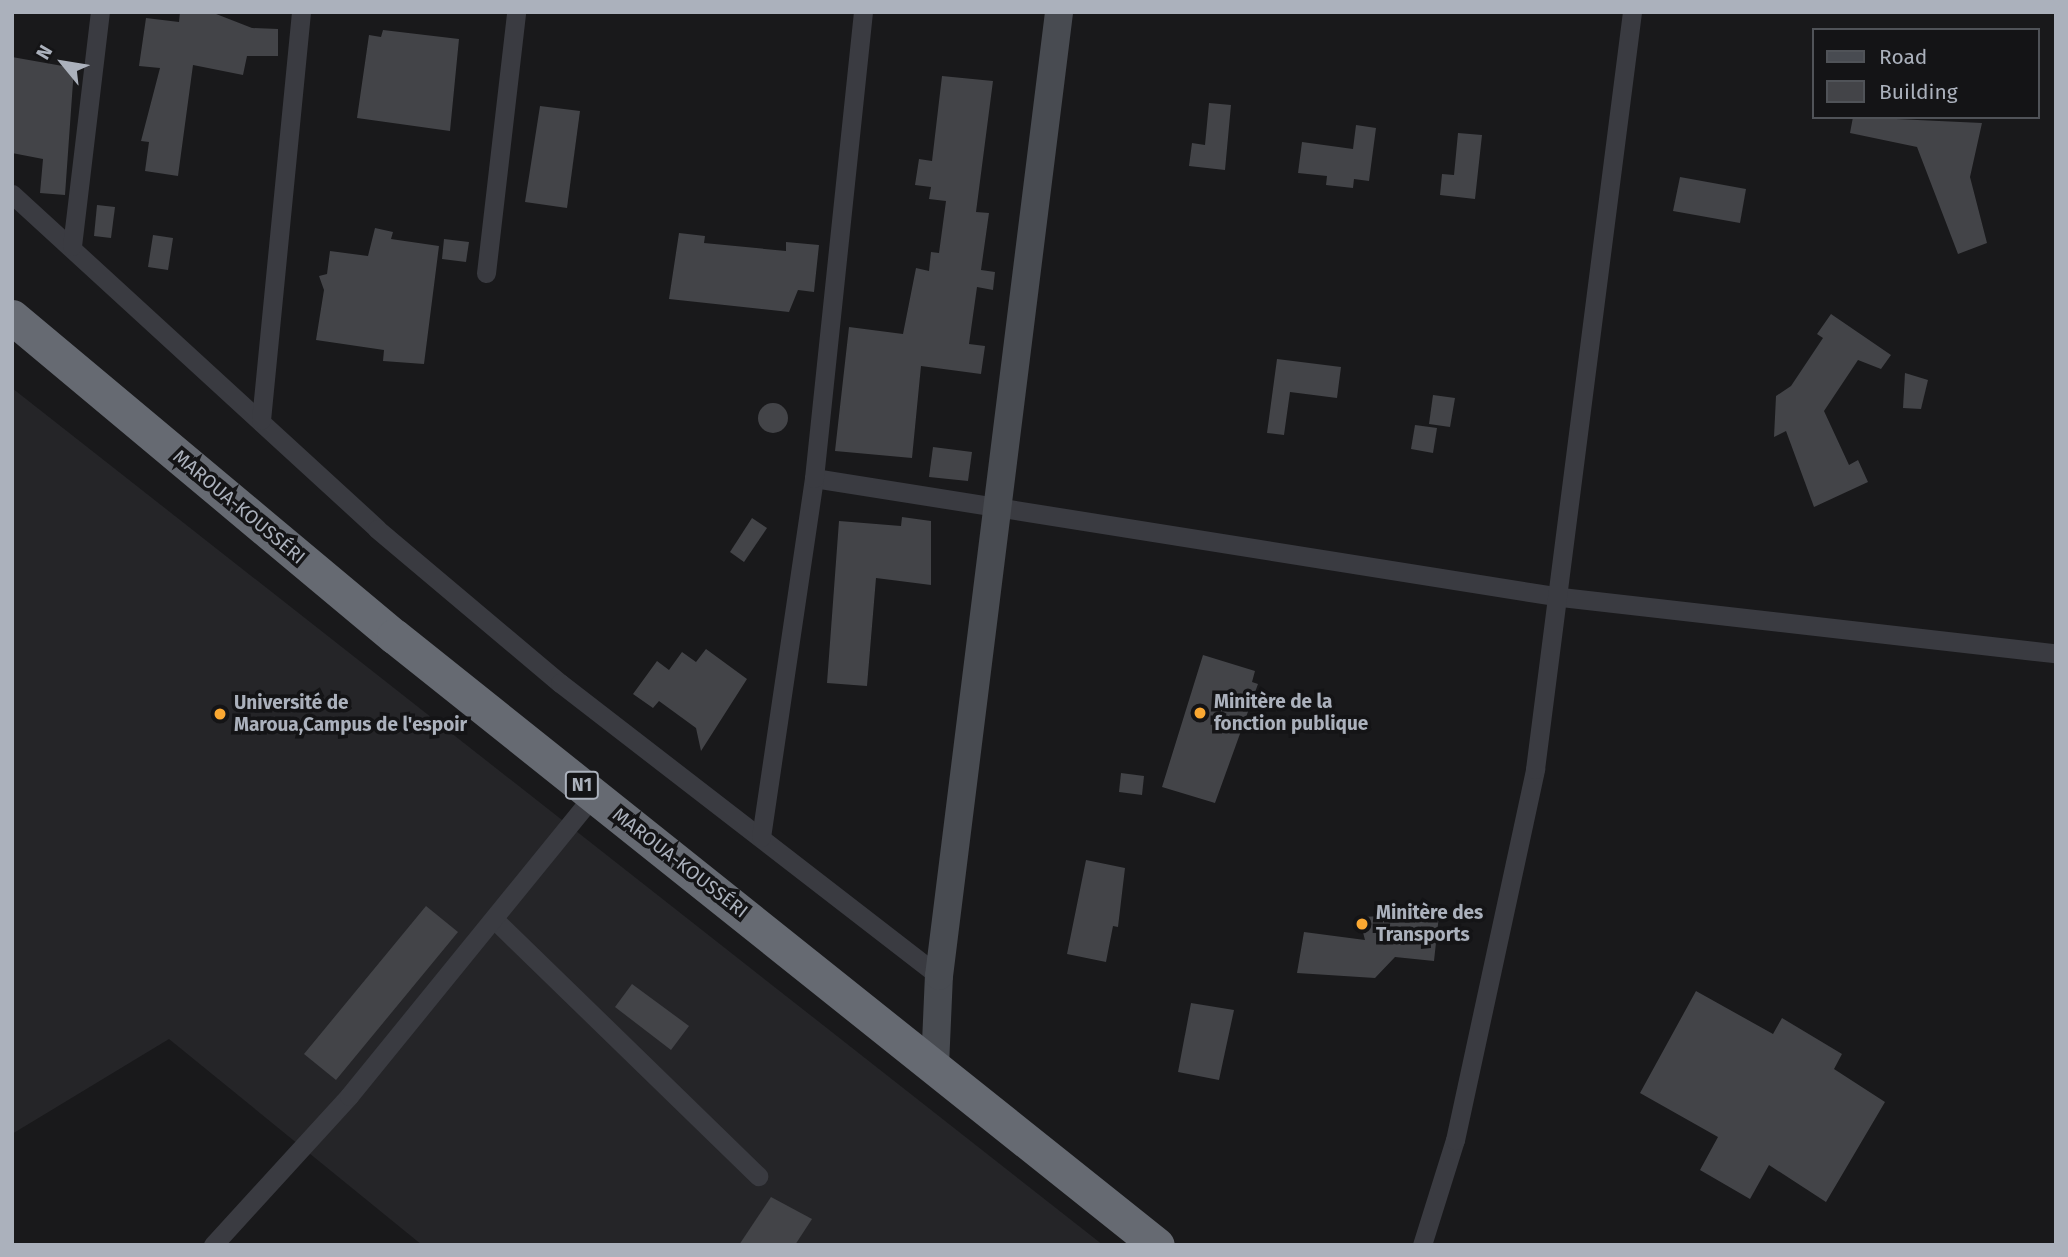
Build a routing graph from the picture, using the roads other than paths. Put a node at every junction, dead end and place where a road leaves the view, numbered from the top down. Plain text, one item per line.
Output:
1 (100, 12) edge
2 (301, 12) edge
3 (516, 12) edge
4 (863, 12) edge
5 (1059, 12) edge
6 (1632, 12) edge
7 (12, 194) edge
8 (72, 246) junction
9 (486, 273) dead end
10 (12, 317) edge
11 (261, 421) junction
12 (814, 478) junction
13 (1001, 505) junction
14 (1561, 597) junction
15 (2056, 653) edge
16 (594, 795) junction
17 (761, 837) junction
18 (496, 921) junction
19 (939, 975) junction
20 (935, 1066) junction
21 (758, 1176) dead end
22 (213, 1245) edge
23 (1157, 1245) edge
24 (1422, 1245) edge

1 - 8 street
2 - 11 street
3 - 9 street
4 - 12 street
5 - 13 street
6 - 14 street
7 - 8 street
8 - 11 street
10 - 16 highway, MAROUA-KOUSSÉRI / N1
11 - 17 street
12 - 13 street
12 - 17 street
13 - 14 street
13 - 19 street
14 - 15 street
14 - 24 street
16 - 18 street
16 - 20 highway, MAROUA-KOUSSÉRI / N1
17 - 19 street
18 - 21 street
18 - 22 street
19 - 20 street
20 - 23 highway, MAROUA-KOUSSÉRI / N1

